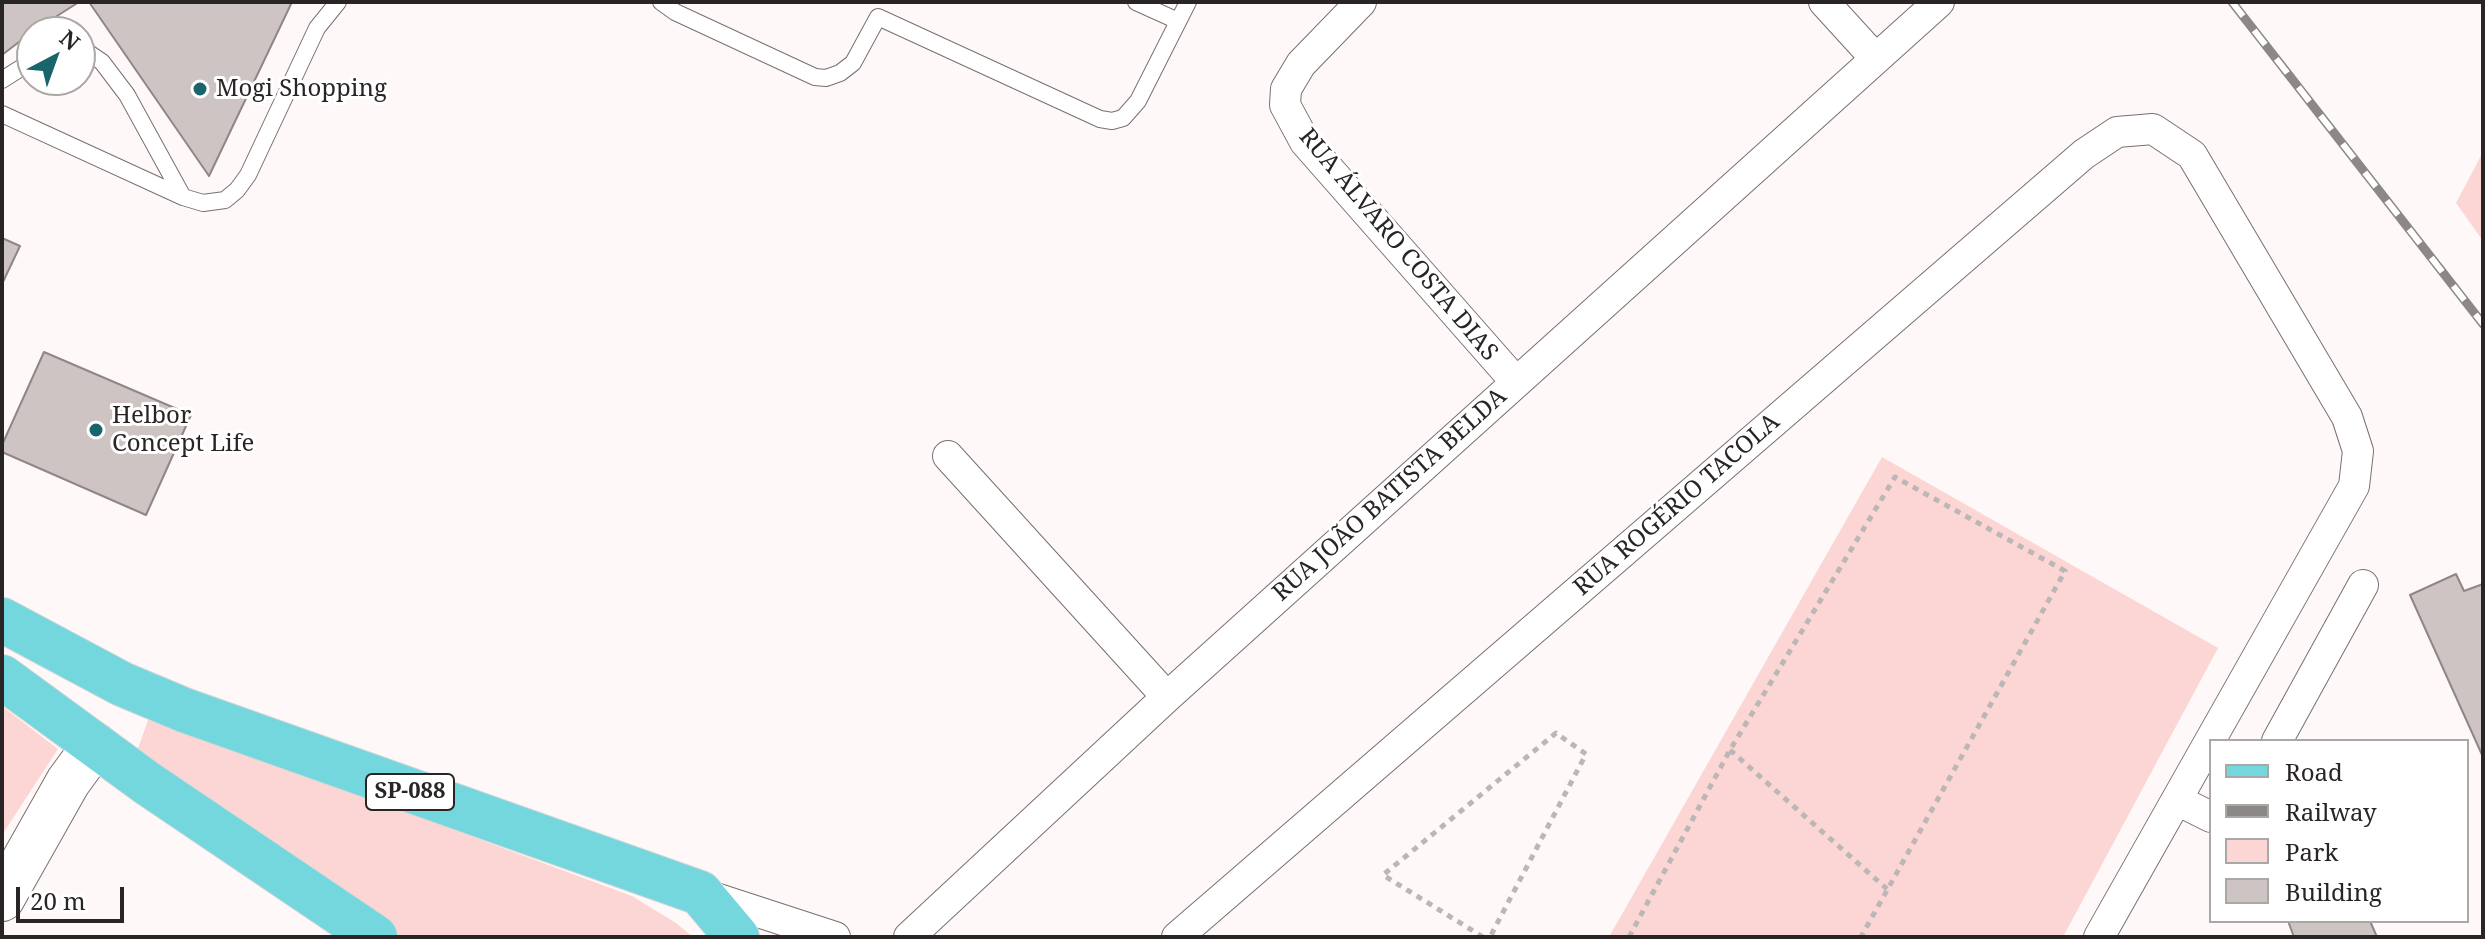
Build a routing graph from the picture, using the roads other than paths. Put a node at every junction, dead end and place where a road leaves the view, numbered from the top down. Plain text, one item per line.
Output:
1 (338, 2) edge
2 (661, 2) edge
3 (1136, 2) edge
4 (1188, 2) edge
5 (1361, 2) edge
6 (1824, 2) edge
7 (1939, 2) edge
8 (1178, 21) junction
9 (96, 58) edge
10 (1876, 59) junction
11 (2, 114) edge
12 (183, 197) junction
13 (1516, 382) junction
14 (948, 456) dead end
15 (2363, 585) dead end
16 (2, 620) edge
17 (2, 677) edge
18 (122, 684) junction
19 (1167, 697) junction
20 (2211, 739) edge
21 (2278, 739) edge
22 (2209, 743) edge
23 (95, 745) junction
24 (2177, 800) junction
25 (2209, 816) edge
26 (700, 893) junction
27 (2, 899) edge
28 (375, 937) edge
29 (737, 937) edge
30 (835, 937) edge
31 (909, 937) edge
32 (1177, 937) edge
33 (2099, 937) edge

1 - 12 lane
2 - 8 lane
3 - 8 lane
4 - 8 lane
5 - 13 street, RUA ÁLVARO COSTA DIAS
6 - 10 street
7 - 10 street, RUA JOÃO BATISTA BELDA
9 - 12 lane
10 - 13 street, RUA JOÃO BATISTA BELDA
11 - 12 lane
13 - 19 street, RUA JOÃO BATISTA BELDA
14 - 19 street
15 - 21 street
16 - 18 main road, SP-088
17 - 23 main road
18 - 23 main road
18 - 26 main road, SP-088
19 - 31 street, RUA JOÃO BATISTA BELDA
20 - 32 street, RUA ROGÉRIO TACOLA
22 - 24 street, RUA ROGÉRIO TACOLA
23 - 27 main road
23 - 28 main road
24 - 25 street
24 - 33 street
26 - 29 main road
26 - 30 street

